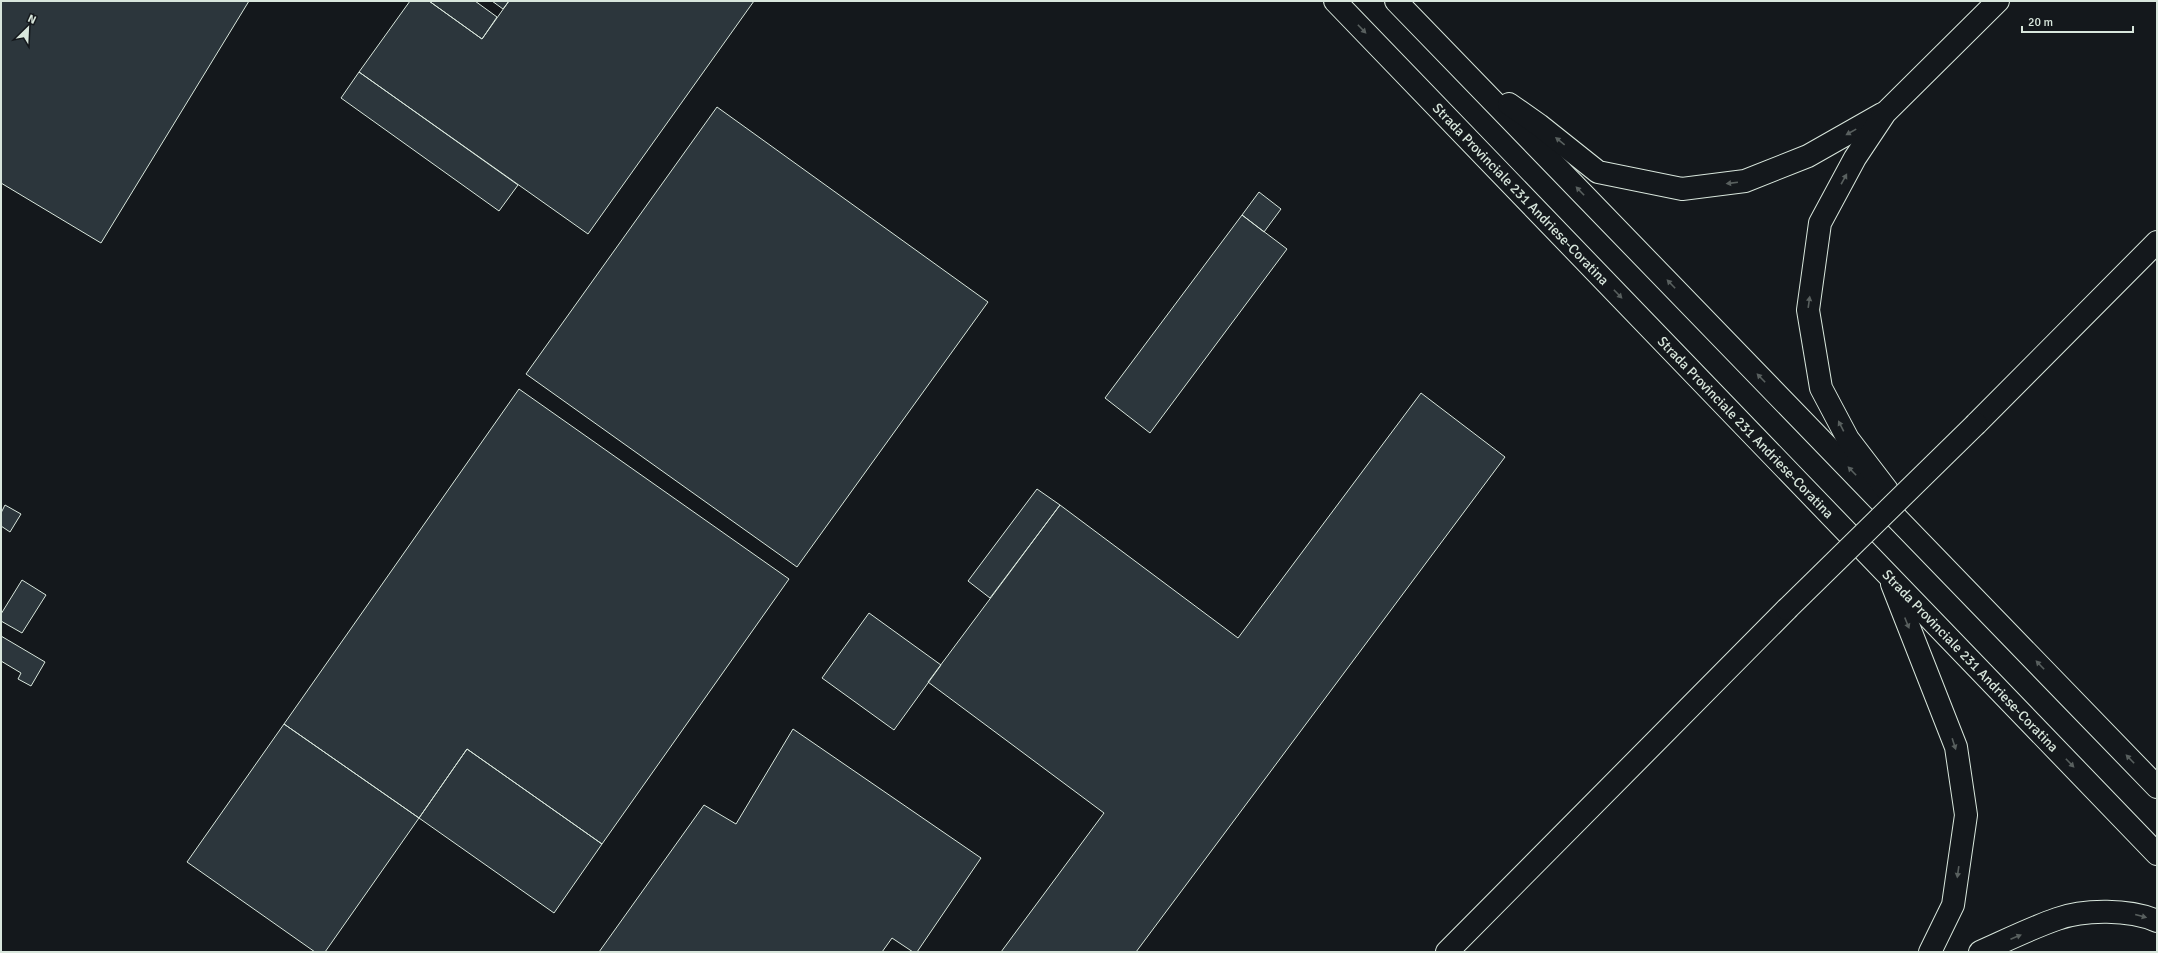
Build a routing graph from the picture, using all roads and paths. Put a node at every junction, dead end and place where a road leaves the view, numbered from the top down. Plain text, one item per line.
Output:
1 (1335, 1) edge
2 (1396, 1) edge
3 (1998, 1) edge
4 (1472, 79) junction
5 (1885, 113) junction
6 (2157, 242) edge
7 (1947, 569) junction
8 (1887, 574) junction
9 (2157, 787) edge
10 (2157, 854) edge
11 (2157, 921) edge
12 (1476, 924) junction
13 (1447, 952) edge
14 (1461, 952) edge
15 (1930, 952) edge
16 (1980, 952) edge

1 -> 8 main road, Strada Provinciale 231 Andriese-Coratina
2 - 4 main road
3 - 5 main road
5 -> 4 main road
7 -> 4 main road
7 -> 5 main road
6 - 12 main road, bridge
9 -> 7 main road
8 -> 10 main road, Strada Provinciale 231 Andriese-Coratina
8 -> 15 main road
16 -> 11 main road
12 - 13 main road
12 - 14 main road

